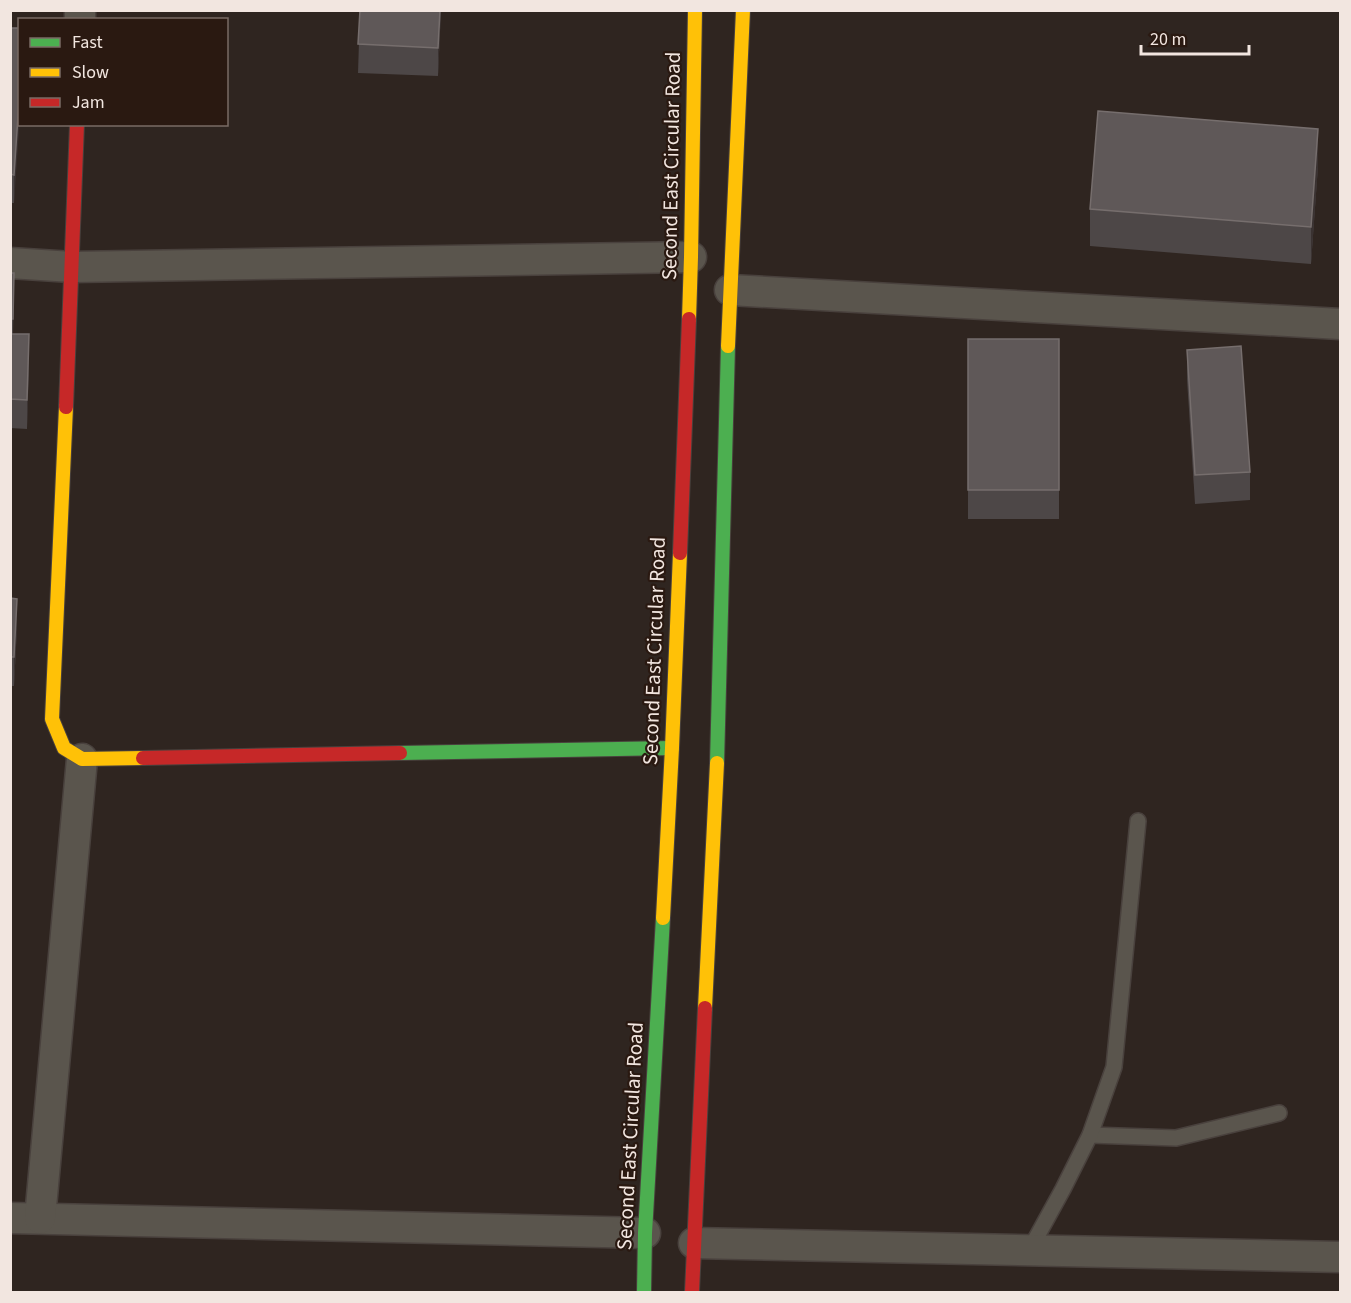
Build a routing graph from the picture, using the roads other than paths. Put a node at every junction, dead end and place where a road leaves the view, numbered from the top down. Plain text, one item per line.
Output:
1 (695, 10) edge
2 (743, 10) edge
3 (77, 126) edge
4 (691, 256) junction
5 (10, 263) edge
6 (72, 267) junction
7 (730, 290) junction
8 (1341, 324) edge
9 (672, 748) junction
10 (82, 759) junction
11 (1138, 821) dead end
12 (1279, 1113) dead end
13 (1090, 1135) junction
14 (10, 1218) edge
15 (40, 1218) junction
16 (645, 1233) junction
17 (694, 1243) junction
18 (1029, 1251) junction
19 (1341, 1257) edge
20 (644, 1293) edge
21 (692, 1293) edge

1 - 4 main road, Second East Circular Road
2 - 7 main road
3 - 6 main road
4 - 6 street
4 - 9 main road, Second East Circular Road
5 - 6 street
6 - 10 main road
7 - 8 street
7 - 17 main road
9 - 10 main road
9 - 16 main road, Second East Circular Road
10 - 15 street
11 - 13 lane
12 - 13 lane
13 - 18 lane
14 - 15 street
15 - 16 street
16 - 20 main road, Second East Circular Road
17 - 18 street
17 - 21 main road
18 - 19 street

